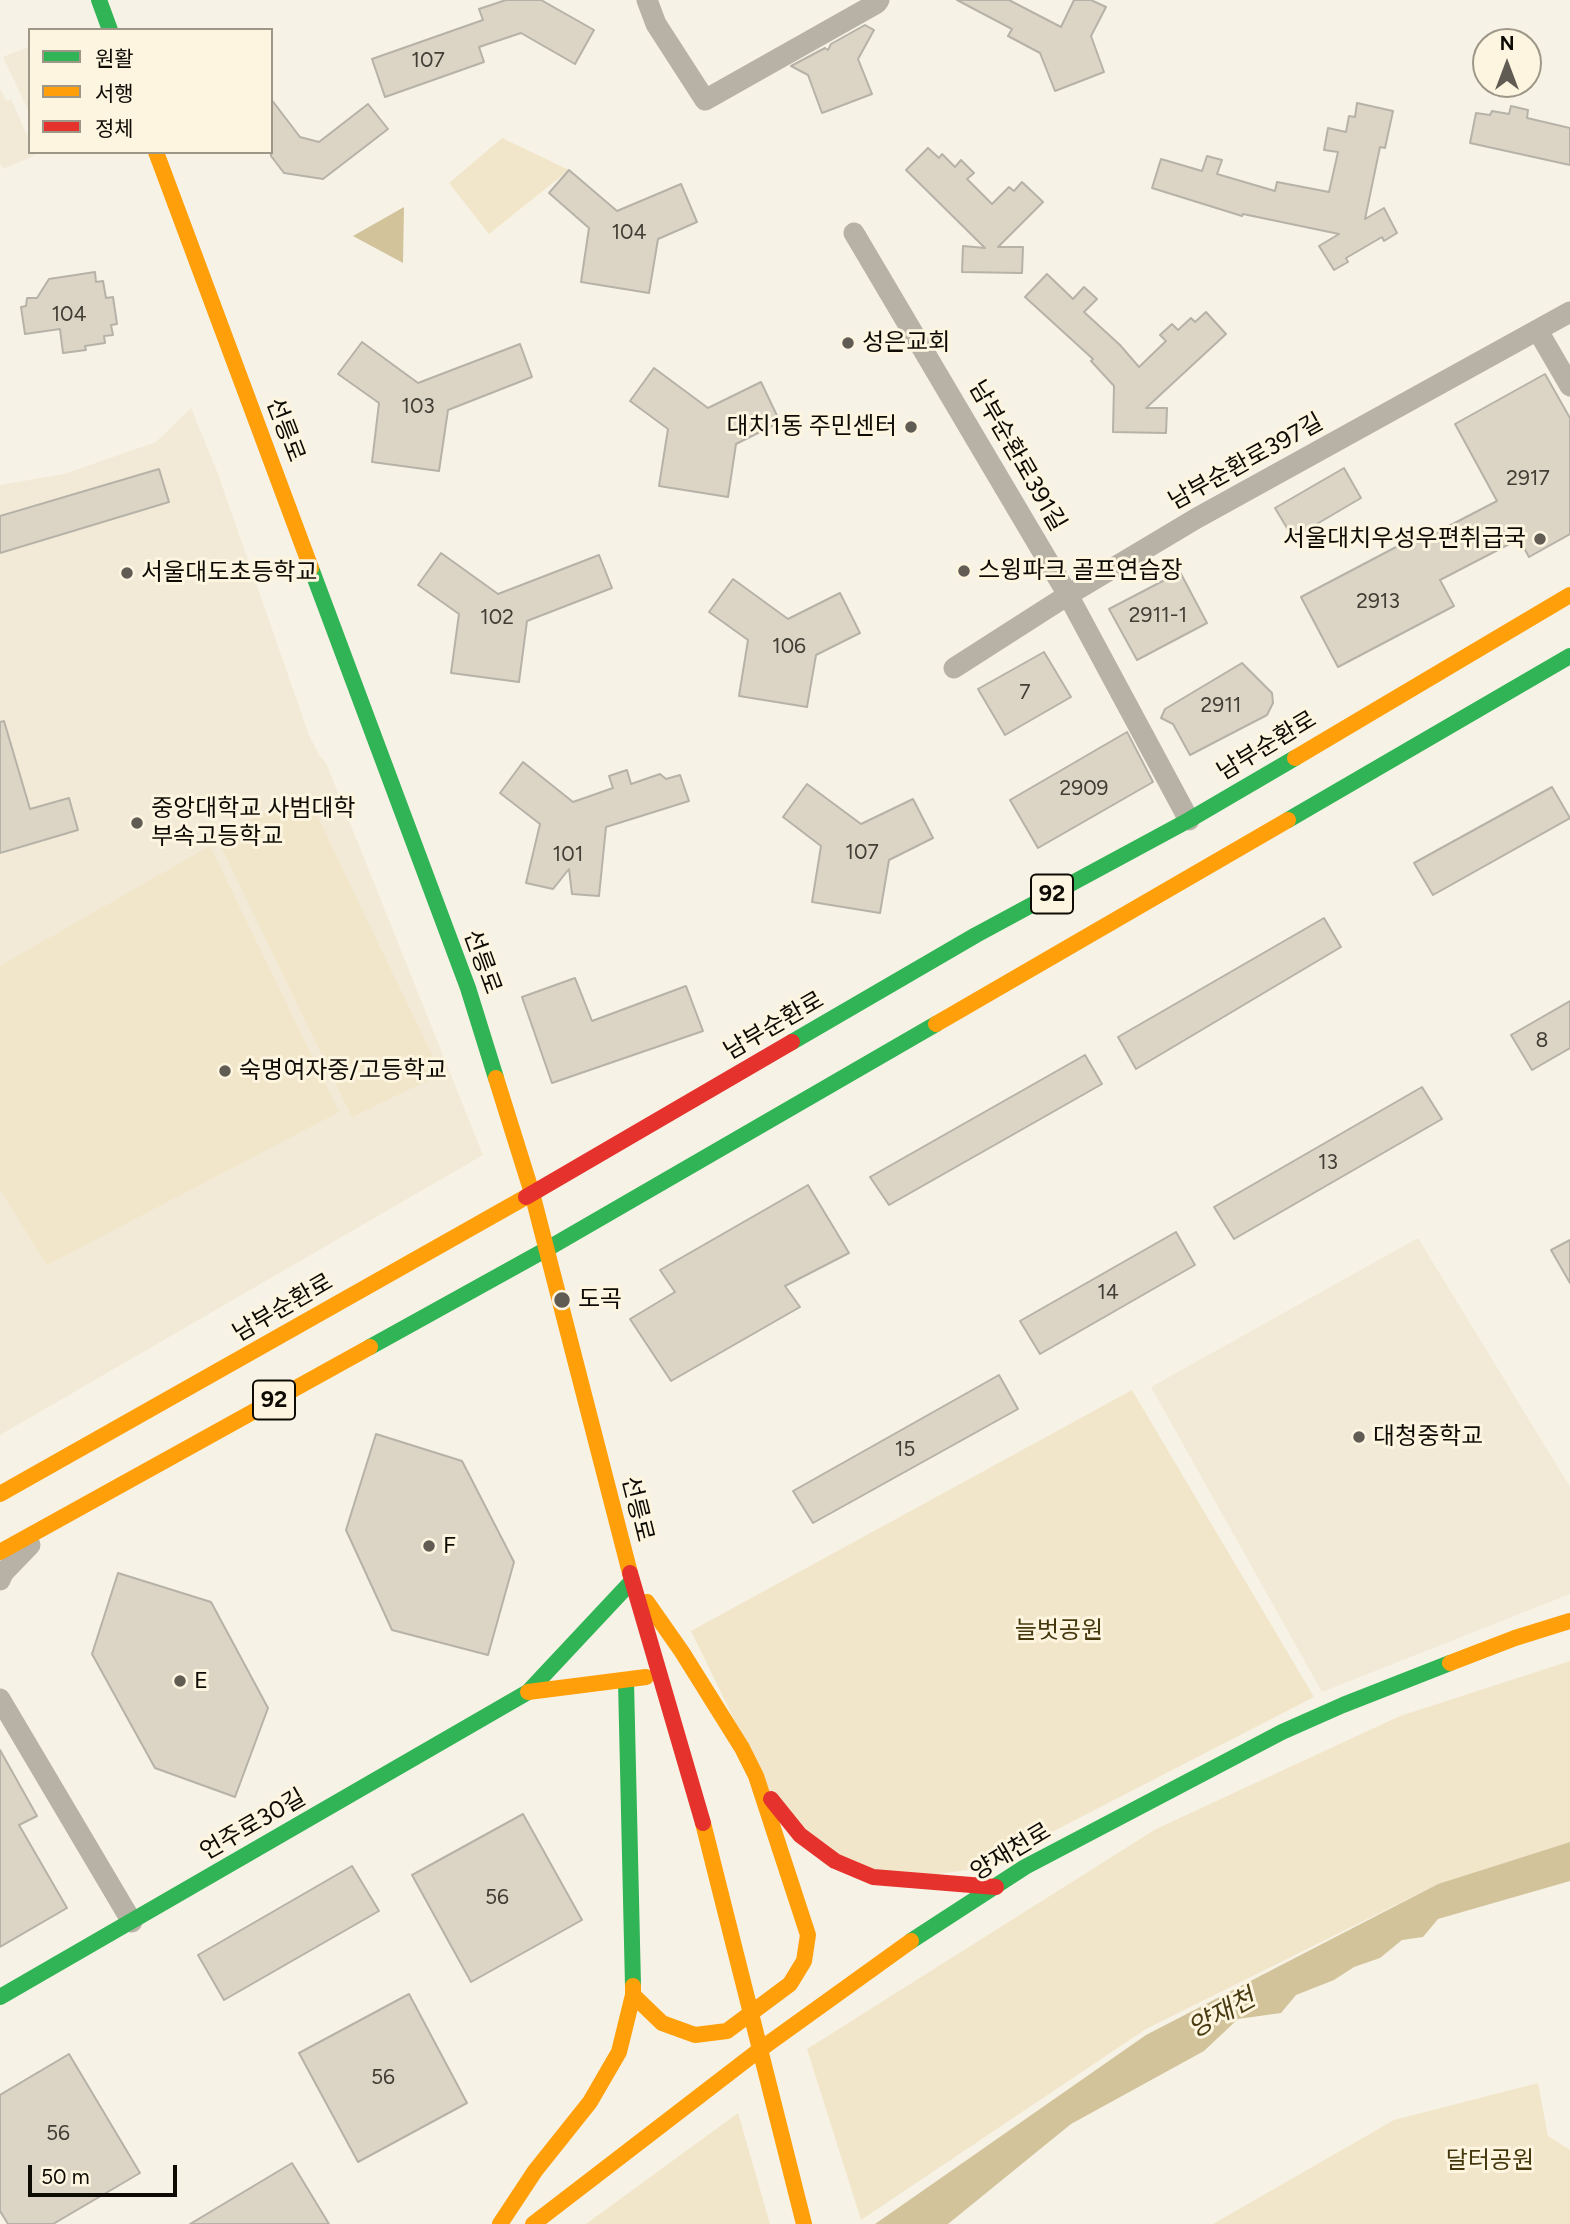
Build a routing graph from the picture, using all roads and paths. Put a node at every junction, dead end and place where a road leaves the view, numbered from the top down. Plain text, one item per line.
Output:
1 (99, 0) edge
2 (647, 0) edge
3 (879, 0) edge
4 (109, 28) edge
5 (157, 154) edge
6 (854, 233) dead end
7 (1570, 312) edge
8 (1538, 331) junction
9 (1570, 386) edge
10 (1068, 595) junction
11 (1570, 595) edge
12 (1570, 656) edge
13 (954, 668) dead end
14 (1189, 820) junction
15 (532, 1193) junction
16 (547, 1249) junction
17 (0, 1494) edge
18 (47, 1526) junction
19 (0, 1552) edge
20 (0, 1580) edge
21 (632, 1581) junction
22 (1570, 1620) edge
23 (660, 1675) junction
24 (626, 1681) junction
25 (528, 1692) junction
26 (0, 1699) edge
27 (755, 1776) junction
28 (996, 1887) junction
29 (132, 1922) junction
30 (633, 1995) junction
31 (0, 1997) edge
32 (500, 2224) edge
33 (533, 2224) edge
34 (804, 2224) edge

1 - 4 main road
2 - 3 street
5 - 15 main road, 선릉로
6 - 10 street, 남부순환로391길
7 - 8 street, 남부순환로397길
8 - 9 street
8 - 10 street, 남부순환로397길
10 - 13 street, 남부순환로397길
10 - 14 street, 남부순환로391길
11 - 14 main road, 남부순환로 / 92
12 - 16 main road, 92
14 - 15 main road, 남부순환로 / 92
15 - 16 main road, 선릉로
15 - 17 main road, 남부순환로 / 92
16 - 18 main road, 92
16 - 21 main road, 선릉로
18 - 19 main road, 92
18 - 20 street
21 - 23 main road, 선릉로
21 - 25 main road
21 - 27 main road
22 - 28 main road, 양재천로
23 - 24 main road
23 - 34 main road, 선릉로
24 - 25 main road
24 - 30 main road
25 - 29 main road, 언주로30길
26 - 29 street
27 - 28 main road
27 - 30 main road
28 - 33 main road, 양재천로
29 - 31 main road, 언주로30길
30 - 32 main road

